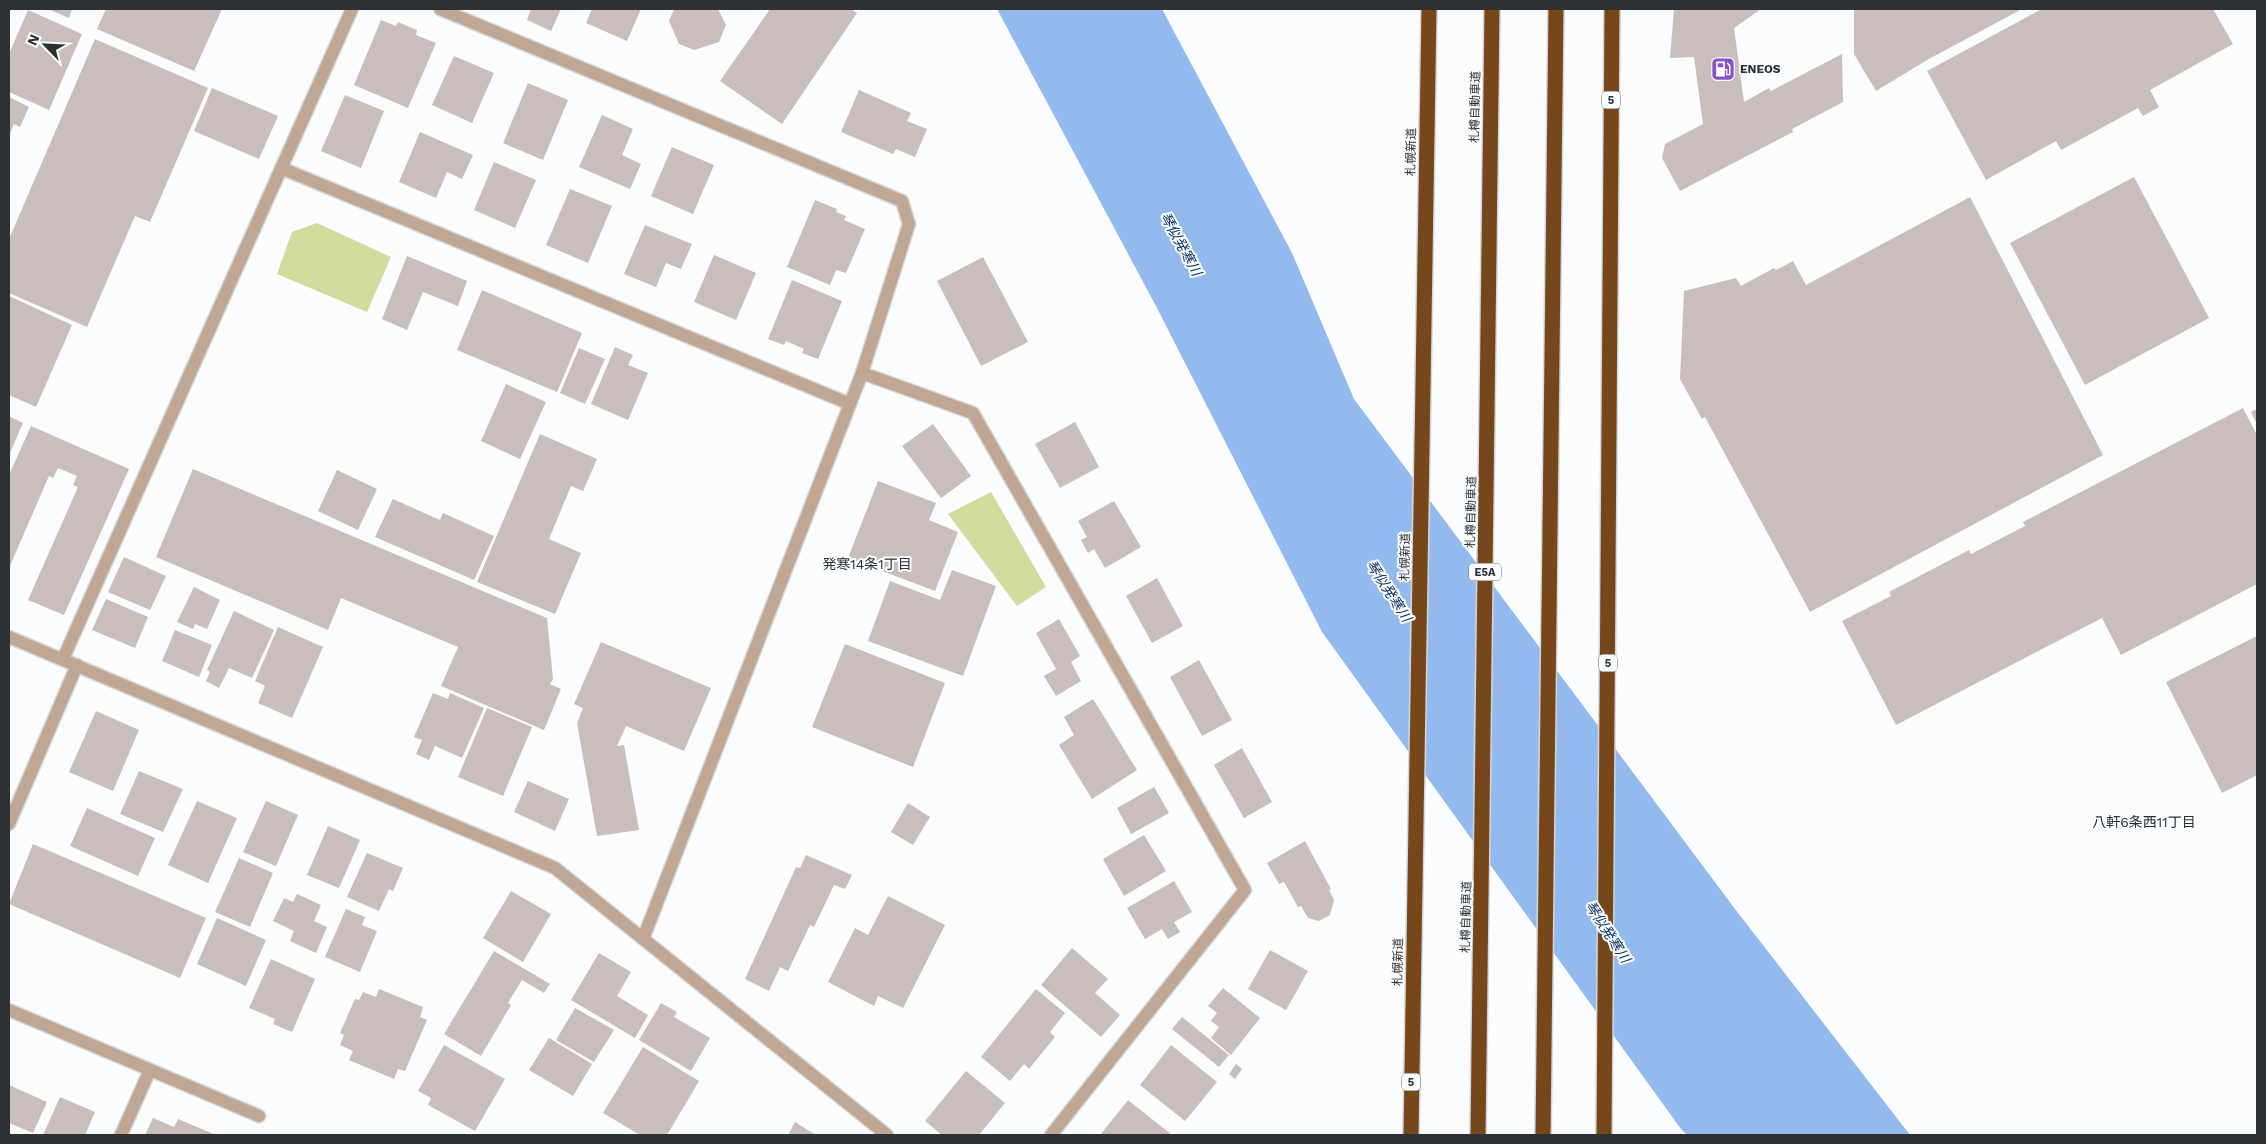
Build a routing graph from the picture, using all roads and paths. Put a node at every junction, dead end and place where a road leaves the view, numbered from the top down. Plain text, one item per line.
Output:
1 (352, 9) edge
2 (440, 9) edge
3 (1428, 9) edge
4 (1492, 9) edge
5 (1556, 9) edge
6 (1612, 9) edge
7 (281, 168) junction
8 (862, 373) junction
9 (850, 404) junction
10 (9, 636) edge
11 (63, 659) junction
12 (77, 665) junction
13 (9, 824) edge
14 (643, 939) junction
15 (9, 1010) edge
16 (150, 1070) junction
17 (259, 1116) dead end
18 (121, 1135) edge
19 (886, 1135) edge
20 (1051, 1135) edge
21 (1411, 1135) edge
22 (1478, 1135) edge
23 (1543, 1135) edge
24 (1604, 1135) edge

1 - 7 street
2 - 8 street
3 - 21 highway, 札幌新道 / 5
4 - 22 highway, 札樽自動車道 / E5A
5 - 23 highway
6 - 24 highway, 5
7 - 9 street
7 - 11 street
8 - 9 street
8 - 20 street
9 - 14 street
10 - 11 street
11 - 12 street
12 - 13 street
12 - 14 street
14 - 19 street
15 - 16 street
16 - 17 street
16 - 18 street

